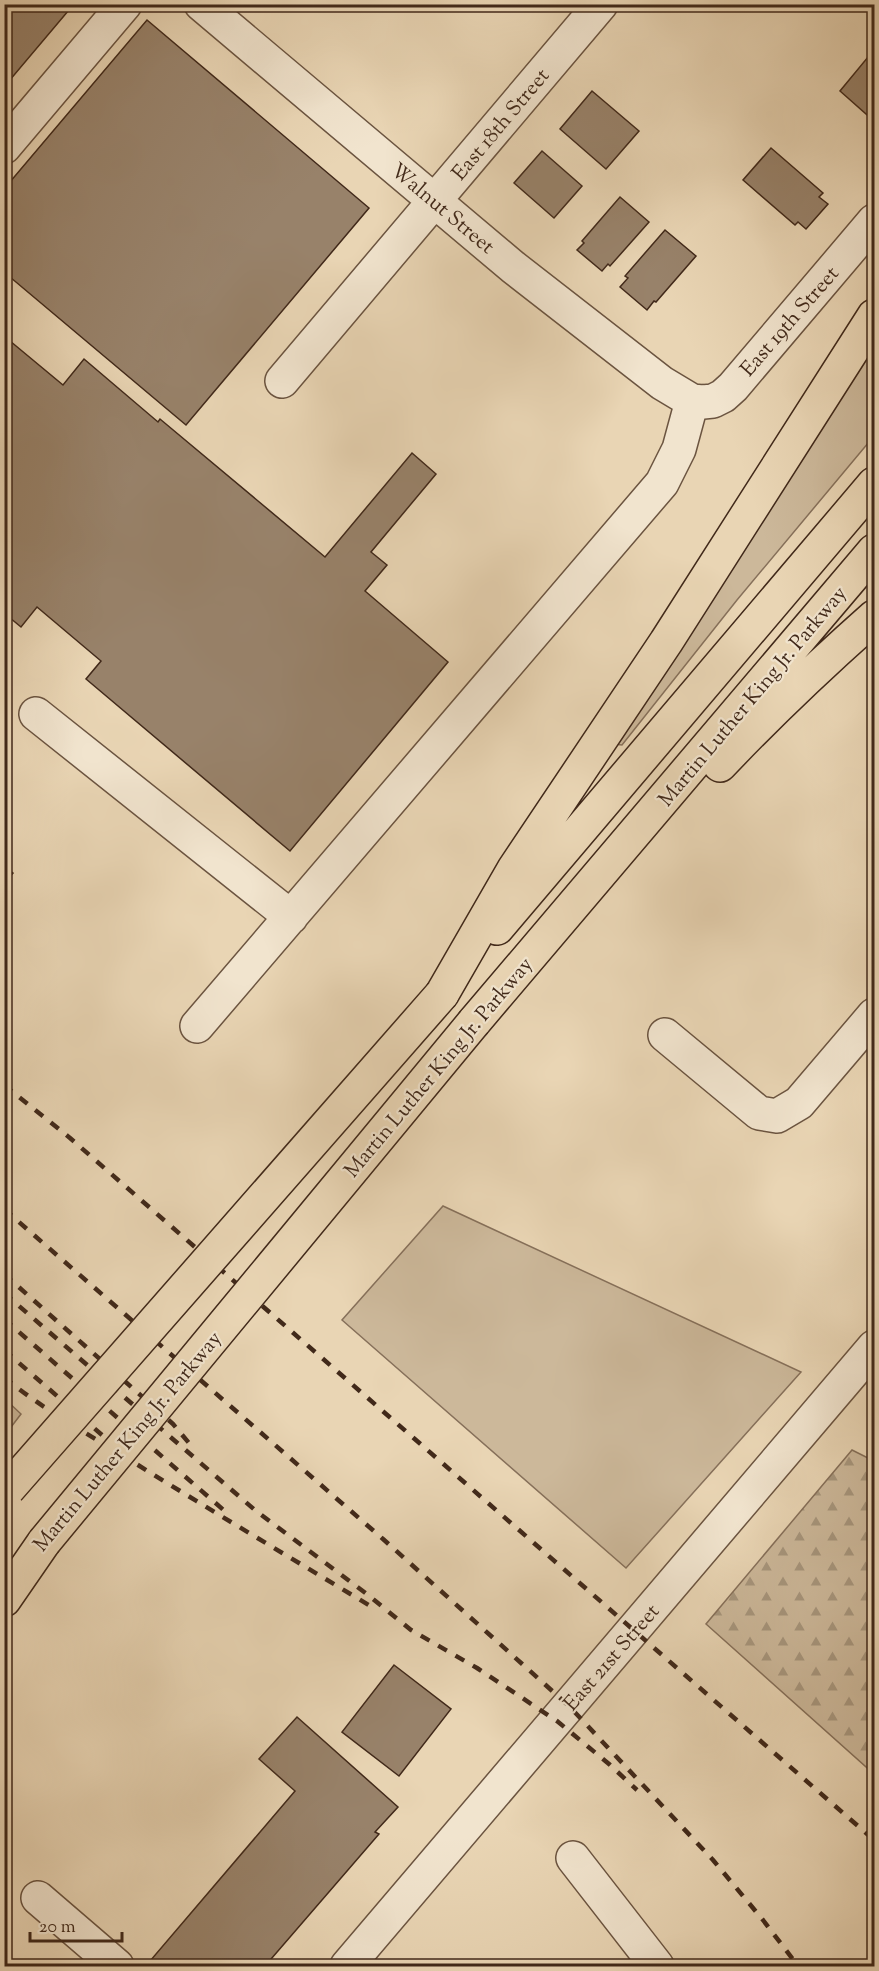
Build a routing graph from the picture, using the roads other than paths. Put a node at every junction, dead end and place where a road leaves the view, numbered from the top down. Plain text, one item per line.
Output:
1 (125, 4) edge
2 (201, 4) edge
3 (601, 4) edge
4 (4, 147) edge
5 (434, 200) junction
6 (874, 221) edge
7 (874, 316) edge
8 (282, 381) dead end
9 (692, 401) junction
10 (874, 484) edge
11 (874, 551) edge
12 (874, 617) edge
13 (36, 714) dead end
14 (291, 916) junction
15 (442, 994) junction
16 (874, 1015) edge
17 (474, 1022) junction
18 (197, 1026) dead end
19 (665, 1035) dead end
20 (874, 1347) edge
21 (6, 1492) edge
22 (44, 1542) junction
23 (4, 1586) edge
24 (4, 1600) edge
25 (573, 1858) dead end
26 (38, 1898) dead end
27 (117, 1966) edge
28 (347, 1966) edge
29 (657, 1966) edge

1 - 4 street
2 - 5 street, Walnut Street
3 - 5 street, East 18th Street
5 - 8 street, East 18th Street
5 - 9 street, Walnut Street
6 - 9 street, East 19th Street
7 - 15 highway
9 - 14 street
10 - 15 highway, Martin Luther King Jr. Parkway
11 - 17 highway, Martin Luther King Jr. Parkway
12 - 17 highway
13 - 14 street
14 - 18 street
15 - 21 highway, Martin Luther King Jr. Parkway, bridge
16 - 19 street
17 - 22 highway, Martin Luther King Jr. Parkway, bridge
20 - 28 street, East 21st Street
22 - 23 highway, Martin Luther King Jr. Parkway
22 - 24 highway
25 - 29 street
26 - 27 street

